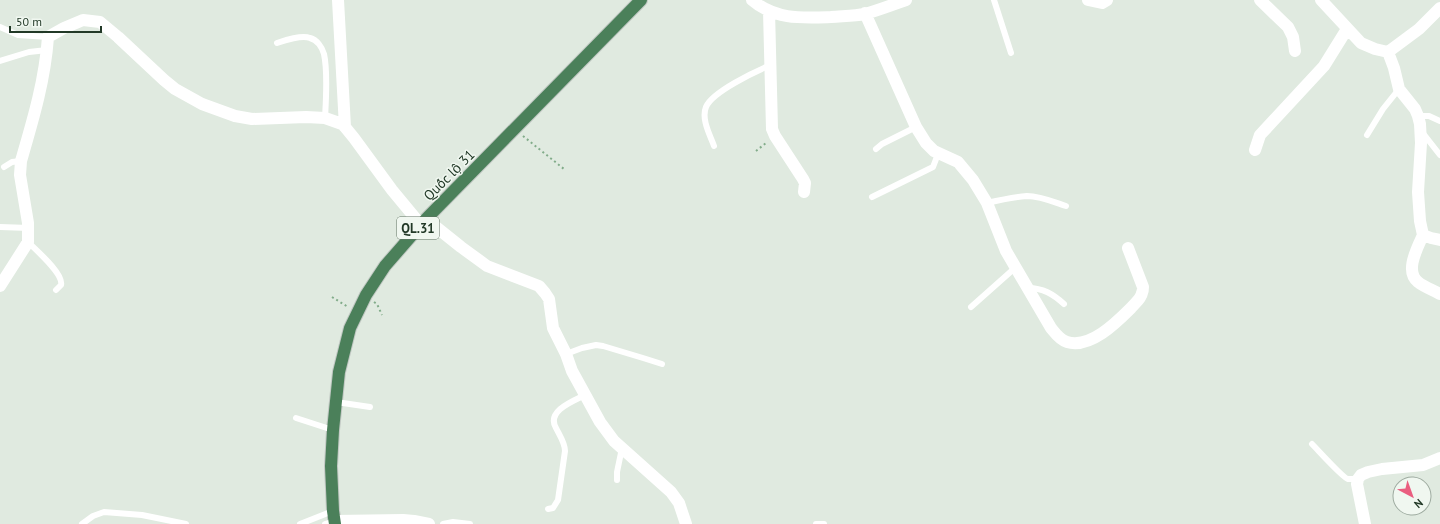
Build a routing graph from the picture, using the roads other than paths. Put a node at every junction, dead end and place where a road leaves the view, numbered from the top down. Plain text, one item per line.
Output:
1 (338, 0) edge
2 (641, 0) edge
3 (752, 0) edge
4 (906, 0) edge
5 (994, 0) edge
6 (1088, 0) edge
7 (1107, 0) edge
8 (1260, 0) edge
9 (1321, 0) edge
10 (1440, 8) edge
11 (769, 11) junction
12 (865, 14) junction
13 (0, 28) edge
14 (1347, 29) junction
15 (48, 37) junction
16 (277, 43) dead end
17 (47, 50) junction
18 (1295, 51) dead end
19 (1011, 52) dead end
20 (1388, 52) junction
21 (0, 60) edge
22 (771, 65) junction
23 (1399, 89) junction
24 (1418, 116) junction
25 (326, 118) junction
26 (1440, 120) edge
27 (345, 127) junction
28 (916, 127) junction
29 (1422, 132) junction
30 (1367, 135) dead end
31 (714, 146) dead end
32 (876, 150) dead end
33 (1255, 150) dead end
34 (938, 154) junction
35 (1440, 155) edge
36 (21, 161) junction
37 (4, 167) dead end
38 (804, 192) dead end
39 (872, 197) dead end
40 (987, 203) junction
41 (1066, 206) dead end
42 (424, 222) junction
43 (0, 227) edge
44 (28, 228) junction
45 (1423, 234) junction
46 (1440, 240) edge
47 (28, 242) junction
48 (1128, 248) dead end
49 (1016, 267) junction
50 (0, 286) edge
51 (1028, 288) junction
52 (56, 290) dead end
53 (1440, 294) edge
54 (1064, 304) dead end
55 (971, 307) dead end
56 (566, 354) junction
57 (662, 364) dead end
58 (585, 395) junction
59 (336, 402) junction
60 (370, 407) dead end
61 (296, 418) dead end
62 (332, 430) junction
63 (1312, 444) dead end
64 (622, 448) junction
65 (1440, 458) edge
66 (1358, 479) junction
67 (617, 480) dead end
68 (548, 509) dead end
69 (332, 520) edge
70 (82, 524) edge
71 (186, 524) edge
72 (300, 524) edge
73 (429, 524) edge
74 (443, 524) edge
75 (470, 524) edge
76 (686, 524) edge
77 (816, 524) edge
78 (824, 524) edge
79 (1365, 524) edge

1 - 27 street
2 - 42 highway, Quốc lộ 31 / QL.31
3 - 11 street
4 - 12 street
5 - 19 lane
6 - 7 street
8 - 18 street
9 - 14 street
10 - 20 street
11 - 12 street
11 - 22 street
12 - 28 street
13 - 15 lane
14 - 20 street
14 - 33 street
15 - 17 street
15 - 25 street
16 - 25 lane
17 - 21 lane
17 - 36 street
20 - 23 street
22 - 31 lane
22 - 38 street
23 - 24 street
23 - 30 lane
24 - 26 lane
24 - 29 street
25 - 27 street
27 - 42 street
28 - 32 lane
28 - 34 street
29 - 35 lane
29 - 45 street
34 - 39 lane
34 - 40 street
36 - 37 lane
36 - 44 street
40 - 41 lane
40 - 49 street
42 - 56 street
42 - 59 highway, Quốc lộ 31 / QL.31
43 - 44 lane
44 - 47 street
45 - 46 street
45 - 53 street
47 - 50 street
47 - 52 lane
48 - 51 street
49 - 51 street
49 - 55 lane
51 - 54 lane
56 - 57 lane
56 - 58 street
58 - 64 street
58 - 68 lane
59 - 60 lane
59 - 62 highway, Quốc lộ 31 / QL.31
61 - 62 lane
62 - 69 highway, Quốc lộ 31 / QL.31
63 - 66 lane
64 - 67 lane
64 - 76 street
65 - 66 street
66 - 79 street
69 - 72 lane
69 - 73 street
70 - 71 lane
74 - 75 lane
77 - 78 lane

